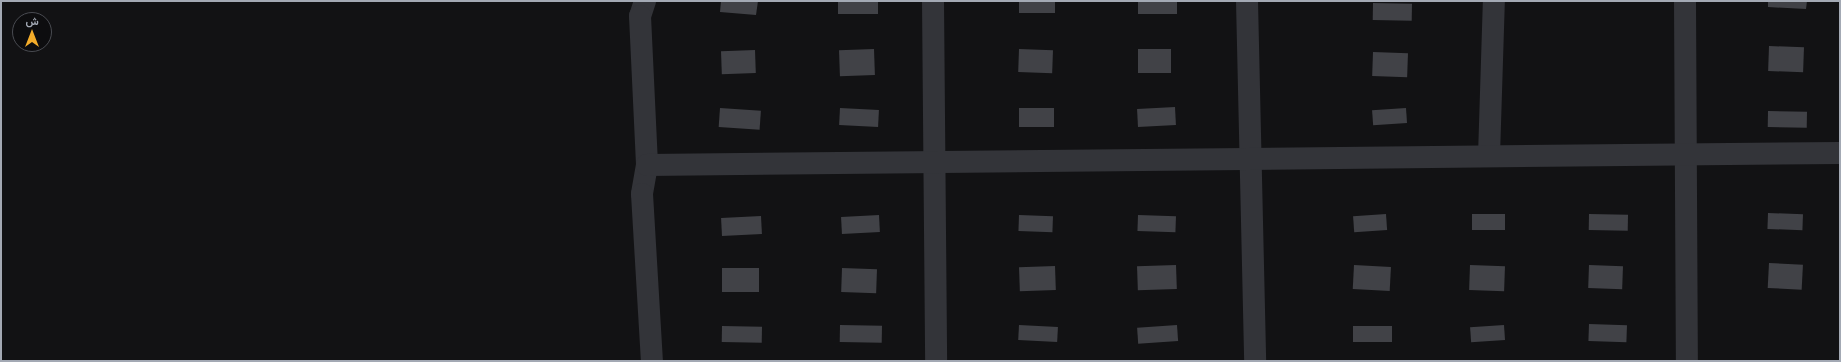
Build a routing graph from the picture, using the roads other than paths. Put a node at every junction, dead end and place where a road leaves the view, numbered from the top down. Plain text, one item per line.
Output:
1 (645, 1) edge
2 (933, 1) edge
3 (1247, 1) edge
4 (1494, 1) edge
5 (1685, 1) edge
6 (1840, 153) edge
7 (1686, 154) junction
8 (1489, 156) junction
9 (1252, 158) junction
10 (936, 162) junction
11 (647, 165) junction
12 (652, 361) edge
13 (936, 361) edge
14 (1254, 361) edge
15 (1687, 361) edge

1 - 11 street
2 - 10 street
3 - 9 street
4 - 8 street
5 - 7 street
6 - 7 street
7 - 8 street
7 - 15 street
8 - 9 street
9 - 10 street
9 - 14 street
10 - 11 street
10 - 13 street
11 - 12 street

